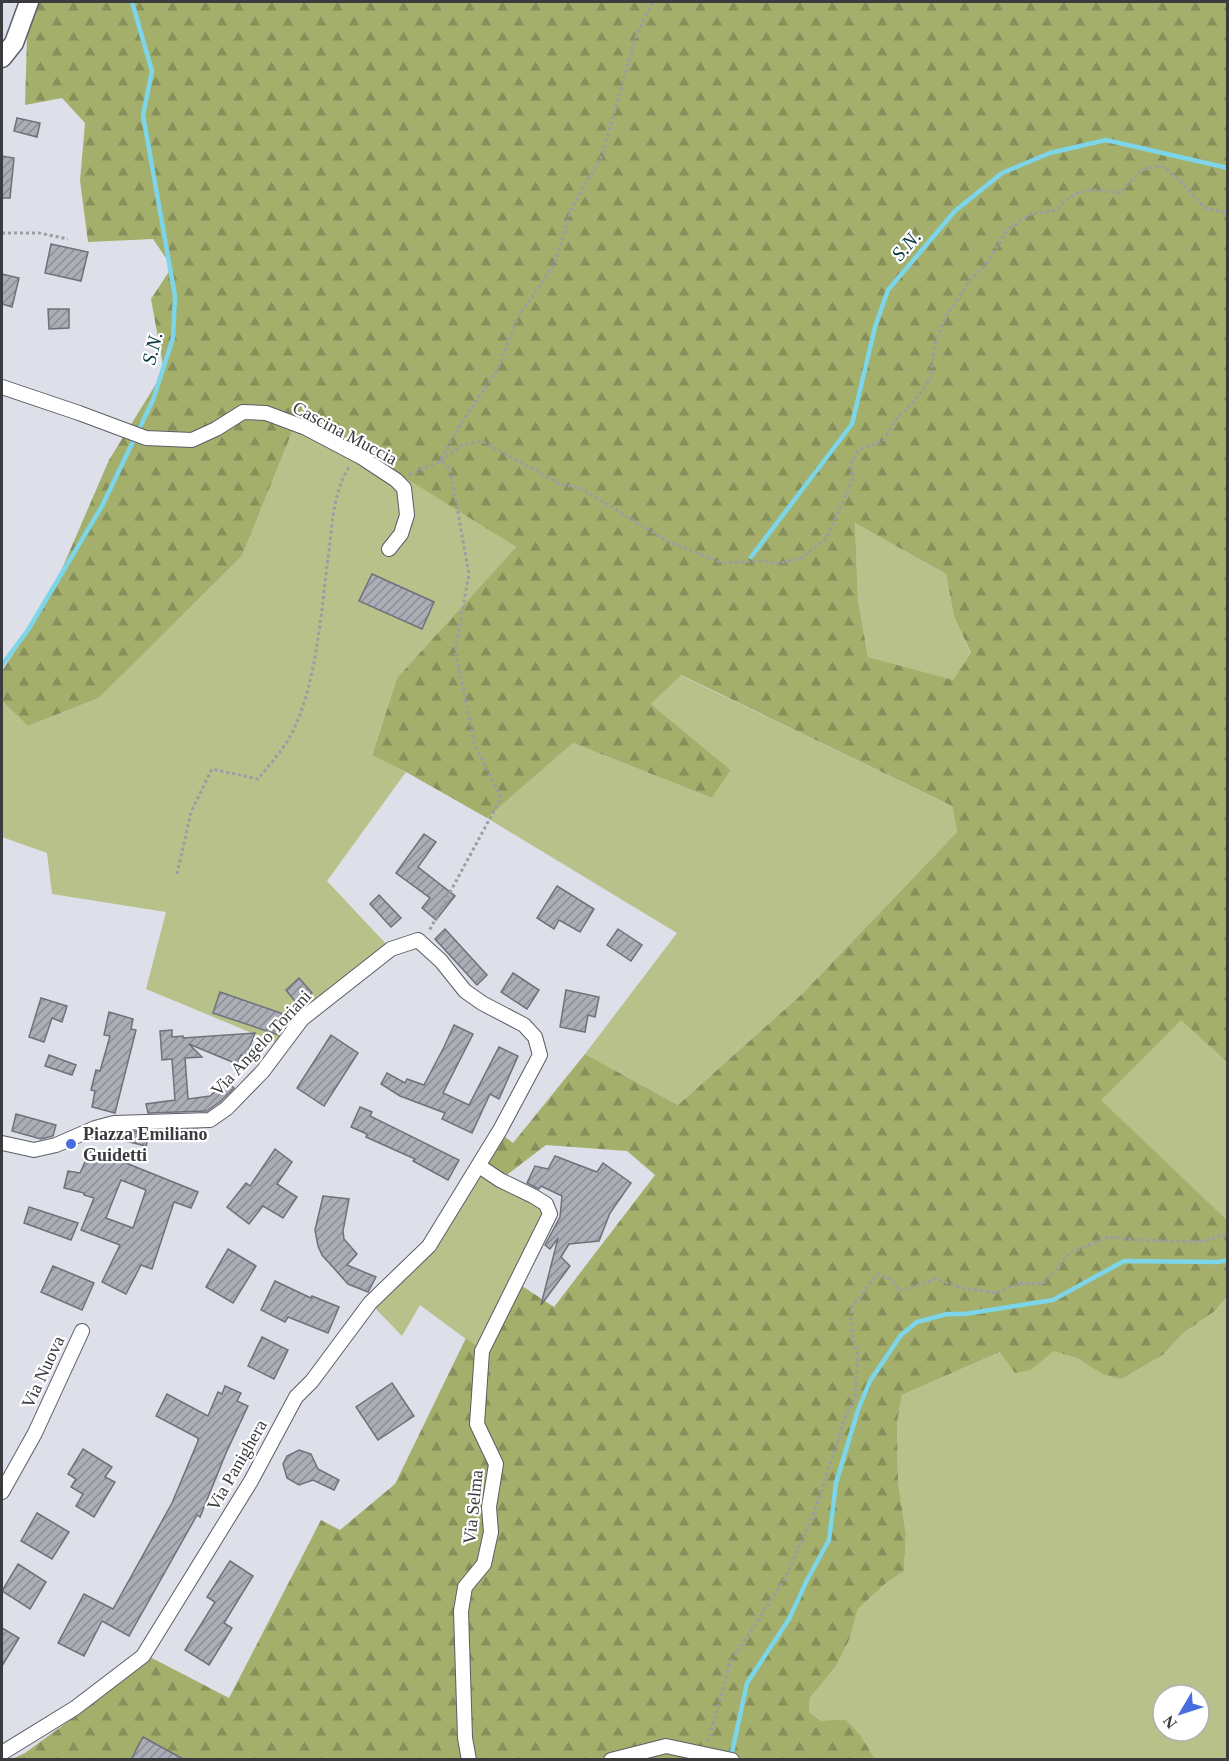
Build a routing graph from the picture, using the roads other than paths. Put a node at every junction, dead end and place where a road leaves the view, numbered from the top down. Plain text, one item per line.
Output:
1 (29, 2) edge
2 (2, 58) edge
3 (2, 387) edge
4 (389, 549) dead end
5 (2, 1143) edge
6 (479, 1166) junction
7 (82, 1331) dead end
8 (2, 1492) edge
9 (2, 1753) edge
10 (728, 1758) edge
11 (469, 1760) edge
12 (611, 1760) edge

1 - 2 street
3 - 4 street, Cascina Muccia
5 - 6 street, Via Angelo Toriani
6 - 9 street, Via Panighera
6 - 11 street, Via Selma
7 - 8 street, Via Nuova
10 - 12 street

